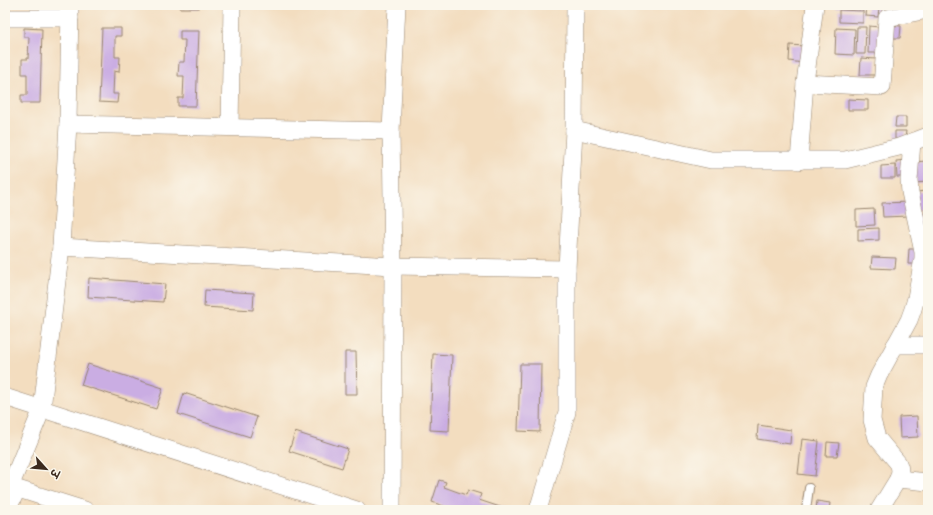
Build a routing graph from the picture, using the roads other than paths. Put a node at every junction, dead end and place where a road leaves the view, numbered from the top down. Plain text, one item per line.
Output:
1 (232, 5) edge
2 (397, 5) edge
3 (575, 5) edge
4 (815, 5) edge
5 (928, 10) edge
6 (70, 11) edge
7 (893, 11) edge
8 (5, 18) edge
9 (805, 83) junction
10 (68, 124) junction
11 (230, 127) junction
12 (574, 130) junction
13 (391, 131) junction
14 (920, 139) edge
15 (799, 161) junction
16 (61, 247) junction
17 (393, 266) junction
18 (567, 269) junction
19 (895, 345) junction
20 (928, 345) edge
21 (5, 397) edge
22 (42, 409) junction
23 (898, 479) junction
24 (928, 482) edge
25 (11, 484) edge
26 (809, 488) dead end
27 (7, 510) edge
28 (85, 510) edge
29 (357, 510) edge
30 (392, 510) edge
31 (538, 510) edge
32 (806, 510) edge
33 (879, 510) edge

1 - 11 street
2 - 13 street
3 - 12 street
4 - 9 street
5 - 7 street
6 - 8 street
6 - 10 street
7 - 9 street
9 - 15 street
10 - 11 street
10 - 16 street
11 - 13 street
12 - 15 street
12 - 18 street
13 - 17 street
14 - 15 street
14 - 19 street
16 - 17 street
16 - 22 street
17 - 18 street
17 - 30 street
18 - 31 street
19 - 20 street
19 - 23 street
21 - 22 street
22 - 25 street
22 - 29 street
23 - 24 street
23 - 33 street
25 - 27 street
25 - 28 street
26 - 32 lane

